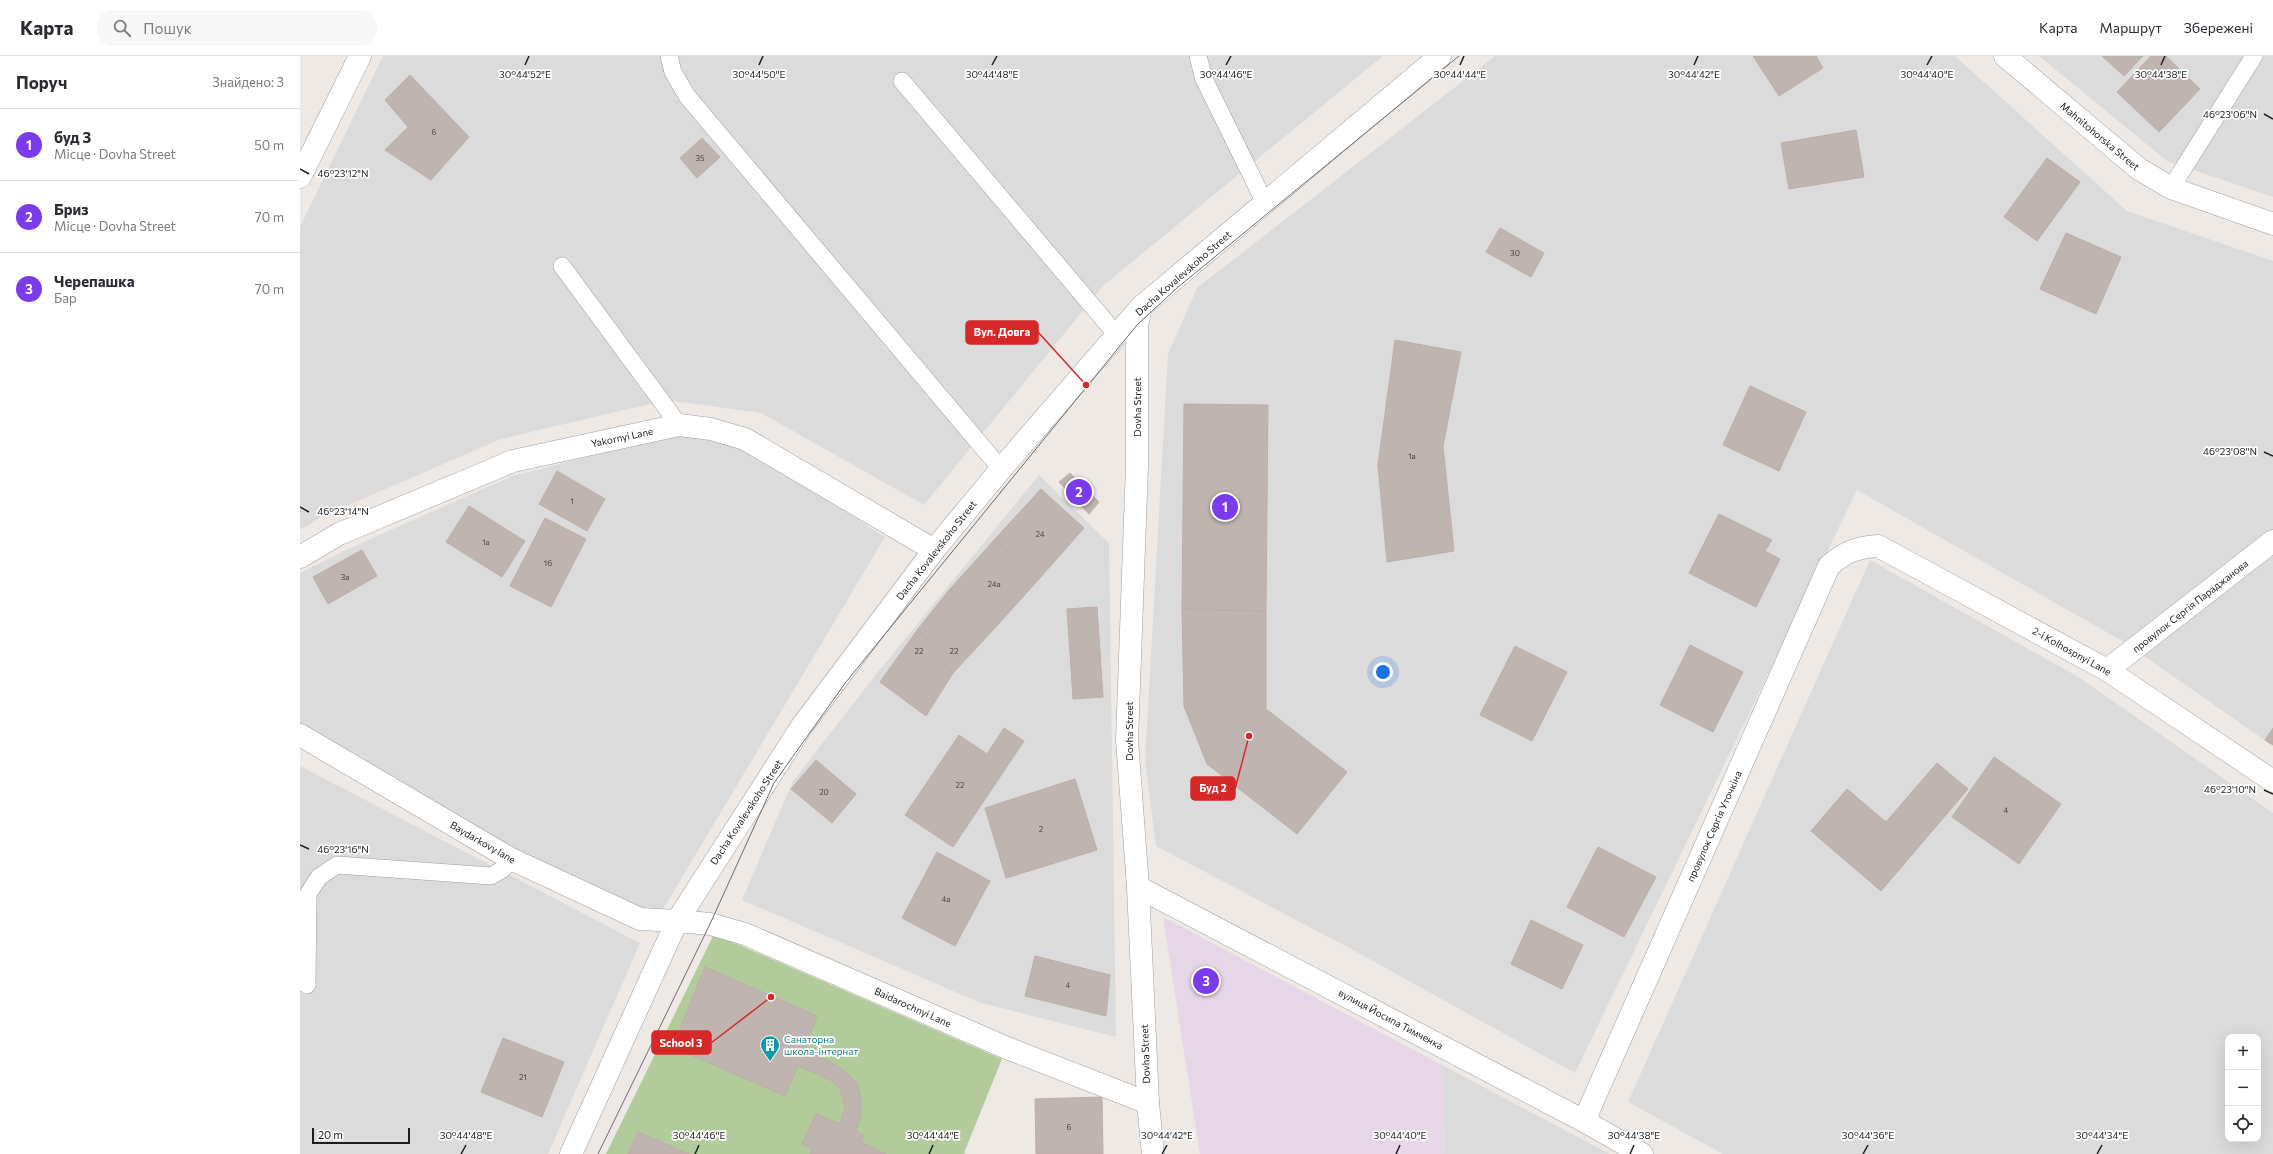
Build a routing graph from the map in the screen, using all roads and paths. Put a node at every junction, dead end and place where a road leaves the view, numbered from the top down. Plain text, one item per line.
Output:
1 (360, 56) edge
2 (669, 56) edge
3 (1198, 56) edge
4 (1440, 56) edge
5 (2005, 56) edge
6 (2254, 56) edge
7 (902, 81) dead end
8 (300, 177) edge
9 (2171, 188) junction
10 (1265, 203) junction
11 (2273, 224) edge
12 (562, 266) dead end
13 (1141, 307) junction
14 (1116, 334) junction
15 (679, 425) junction
16 (1001, 469) junction
17 (2273, 541) edge
18 (1860, 547) joint
19 (934, 550) junction
20 (300, 557) edge
21 (2107, 670) junction
22 (300, 736) edge
23 (2273, 781) edge
24 (511, 859) junction
25 (1138, 887) junction
26 (677, 921) junction
27 (307, 985) dead end
28 (1148, 1103) junction
29 (1584, 1121) junction
30 (571, 1154) edge
31 (1153, 1154) edge
32 (1642, 1154) edge

1 - 8 street
2 - 16 lane
3 - 10 lane
4 - 10 street, Dacha Kovalevskoho Street
5 - 9 street, Mahnitohorska Street
6 - 9 lane
7 - 14 lane
9 - 11 street, Mahnitohorska Street
10 - 13 street, Dacha Kovalevskoho Street
12 - 15 lane
13 - 14 street, Dacha Kovalevskoho Street
13 - 25 street, Dovha Street
14 - 16 street, Dacha Kovalevskoho Street
15 - 19 street, Yakornyi Lane
15 - 20 street, Yakornyi Lane
16 - 19 street, Dacha Kovalevskoho Street
17 - 21 street, провулок Сергія Параджанова
18 - 21 street, 2-i Kolhospnyi Lane
18 - 29 street, провулок Сергія Уточкіна
19 - 26 street, Dacha Kovalevskoho Street
21 - 23 street, 2-i Kolhospnyi Lane
22 - 24 street, Baydarkovy lane
24 - 26 street, Baydarkovy lane
24 - 27 lane
25 - 28 street, Dovha Street
25 - 29 street, вулиця Йосипа Тимченка
26 - 28 street, Baidarochnyi Lane
26 - 30 street, Dacha Kovalevskoho Street
28 - 31 street, Dovha Street
29 - 32 street, вулиця Йосипа Тимченка

